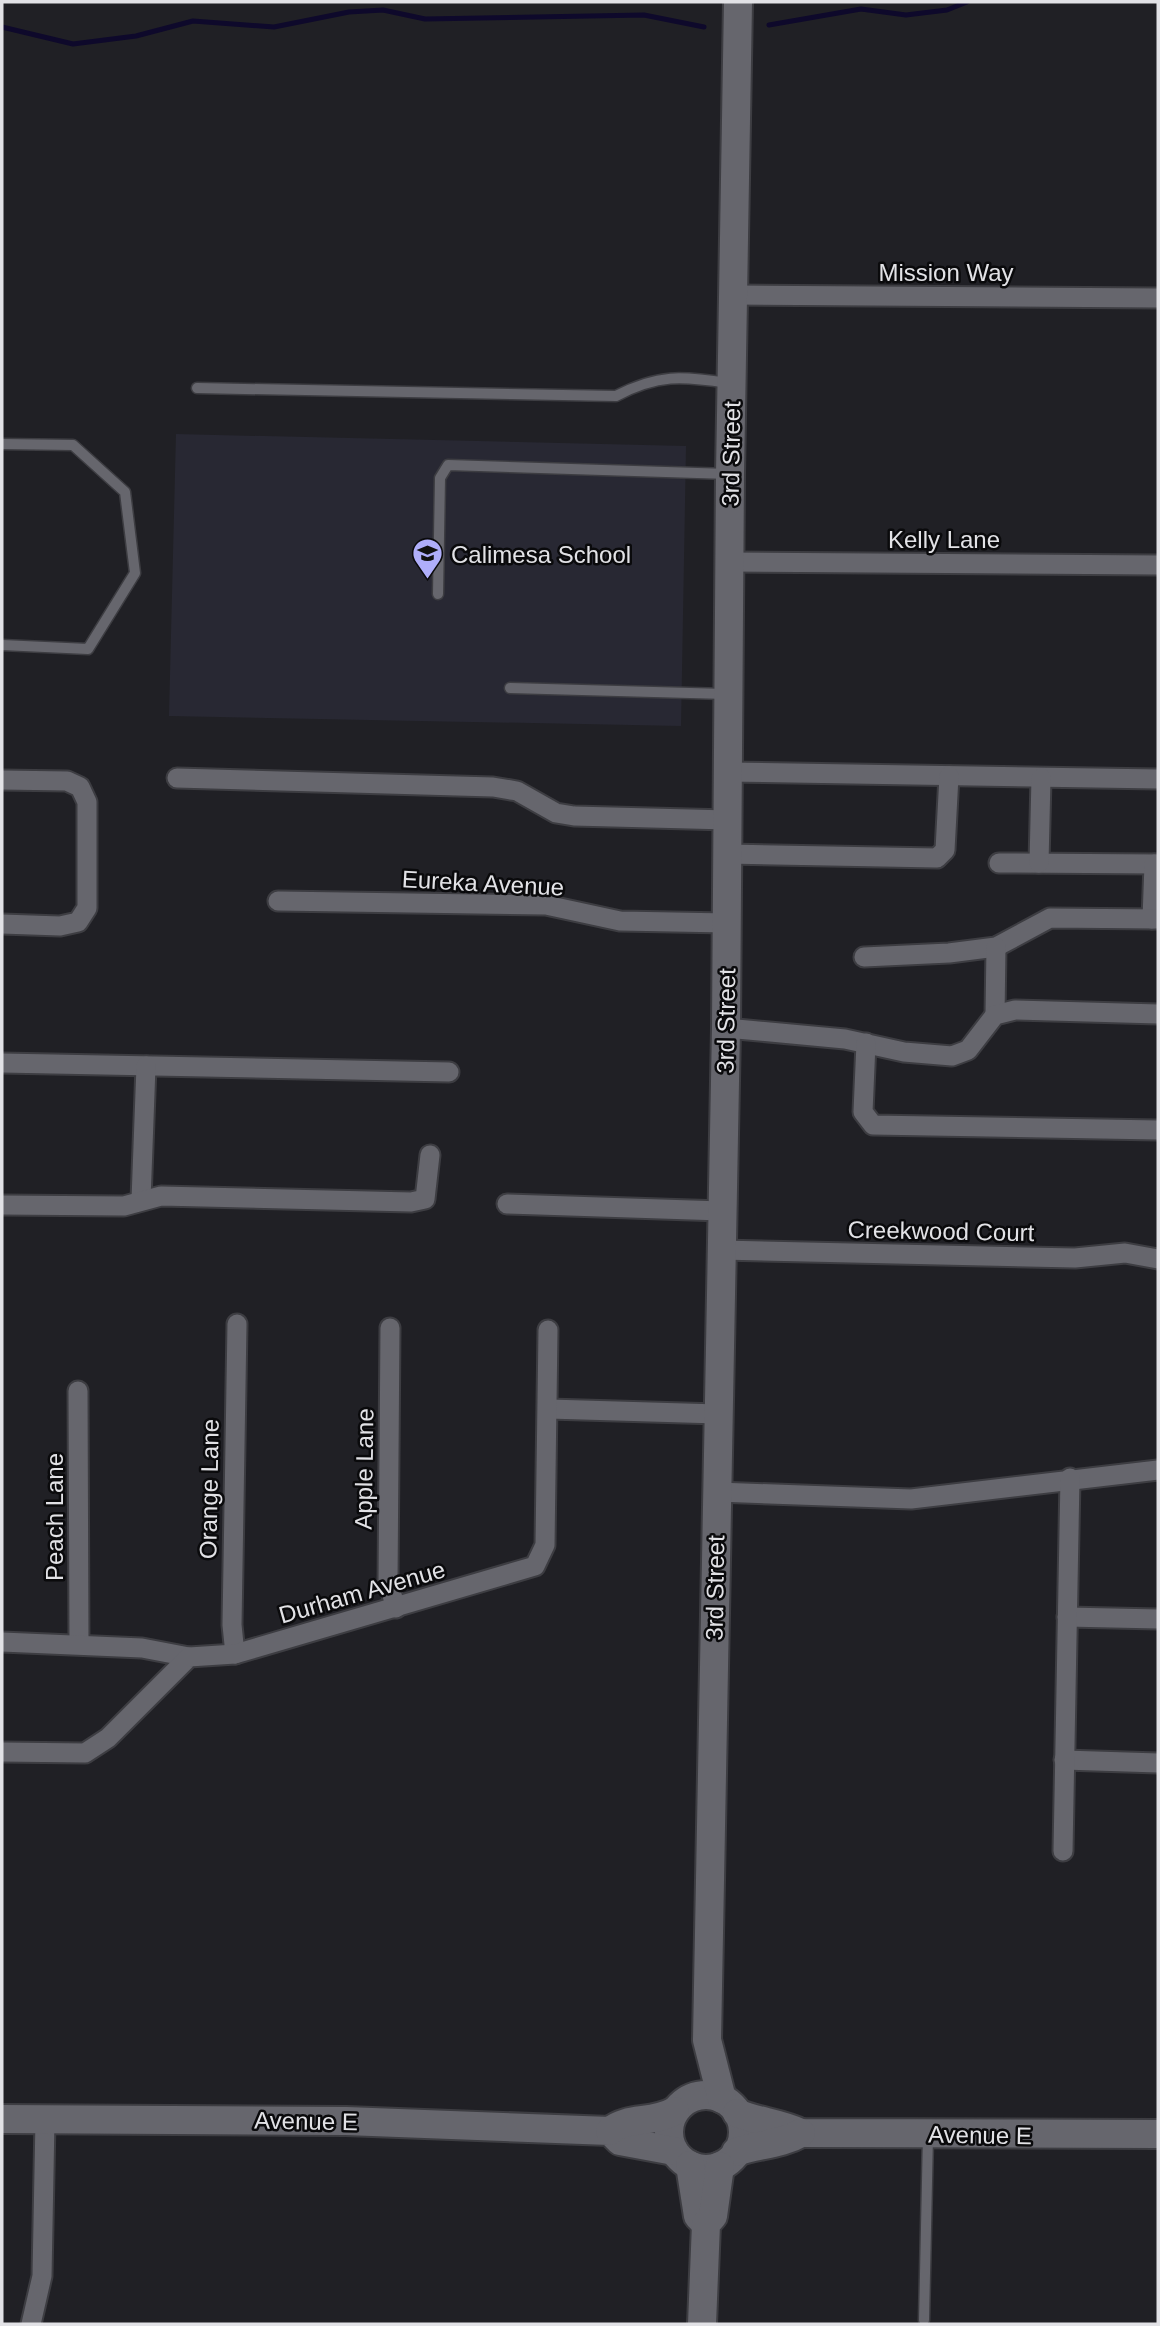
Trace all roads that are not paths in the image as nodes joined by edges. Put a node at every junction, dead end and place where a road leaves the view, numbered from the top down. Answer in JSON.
{"nodes":[{"id":1,"x":738,"y":2,"type":"edge"},
{"id":2,"x":734,"y":295,"type":"junction"},
{"id":3,"x":1158,"y":298,"type":"edge"},
{"id":4,"x":732,"y":384,"type":"junction"},
{"id":5,"x":197,"y":388,"type":"dead end"},
{"id":6,"x":2,"y":444,"type":"edge"},
{"id":7,"x":730,"y":474,"type":"junction"},
{"id":8,"x":730,"y":562,"type":"junction"},
{"id":9,"x":1158,"y":565,"type":"edge"},
{"id":10,"x":438,"y":594,"type":"dead end"},
{"id":11,"x":2,"y":645,"type":"edge"},
{"id":12,"x":510,"y":688,"type":"dead end"},
{"id":13,"x":730,"y":694,"type":"junction"},
{"id":14,"x":728,"y":772,"type":"junction"},
{"id":15,"x":948,"y":776,"type":"junction"},
{"id":16,"x":177,"y":778,"type":"dead end"},
{"id":17,"x":1041,"y":778,"type":"junction"},
{"id":18,"x":1158,"y":779,"type":"edge"},
{"id":19,"x":2,"y":780,"type":"edge"},
{"id":20,"x":728,"y":820,"type":"junction"},
{"id":21,"x":728,"y":855,"type":"junction"},
{"id":22,"x":999,"y":863,"type":"dead end"},
{"id":23,"x":1039,"y":863,"type":"junction"},
{"id":24,"x":1156,"y":864,"type":"edge"},
{"id":25,"x":278,"y":901,"type":"dead end"},
{"id":26,"x":1155,"y":919,"type":"edge"},
{"id":27,"x":727,"y":923,"type":"junction"},
{"id":28,"x":2,"y":925,"type":"edge"},
{"id":29,"x":996,"y":947,"type":"junction"},
{"id":30,"x":864,"y":957,"type":"dead end"},
{"id":31,"x":1158,"y":1014,"type":"edge"},
{"id":32,"x":995,"y":1015,"type":"junction"},
{"id":33,"x":726,"y":1028,"type":"junction"},
{"id":34,"x":866,"y":1043,"type":"junction"},
{"id":35,"x":2,"y":1063,"type":"edge"},
{"id":36,"x":146,"y":1066,"type":"junction"},
{"id":37,"x":449,"y":1072,"type":"dead end"},
{"id":38,"x":1158,"y":1130,"type":"edge"},
{"id":39,"x":430,"y":1155,"type":"dead end"},
{"id":40,"x":141,"y":1200,"type":"junction"},
{"id":41,"x":507,"y":1204,"type":"dead end"},
{"id":42,"x":2,"y":1205,"type":"edge"},
{"id":43,"x":722,"y":1212,"type":"junction"},
{"id":44,"x":721,"y":1250,"type":"junction"},
{"id":45,"x":1158,"y":1259,"type":"edge"},
{"id":46,"x":237,"y":1324,"type":"dead end"},
{"id":47,"x":390,"y":1328,"type":"dead end"},
{"id":48,"x":548,"y":1330,"type":"dead end"},
{"id":49,"x":78,"y":1391,"type":"dead end"},
{"id":50,"x":549,"y":1409,"type":"junction"},
{"id":51,"x":718,"y":1414,"type":"junction"},
{"id":52,"x":1158,"y":1469,"type":"edge"},
{"id":53,"x":1070,"y":1478,"type":"junction"},
{"id":54,"x":717,"y":1492,"type":"junction"},
{"id":55,"x":396,"y":1608,"type":"junction"},
{"id":56,"x":1067,"y":1617,"type":"junction"},
{"id":57,"x":1158,"y":1619,"type":"edge"},
{"id":58,"x":2,"y":1643,"type":"edge"},
{"id":59,"x":79,"y":1644,"type":"junction"},
{"id":60,"x":235,"y":1654,"type":"junction"},
{"id":61,"x":189,"y":1657,"type":"junction"},
{"id":62,"x":2,"y":1752,"type":"edge"},
{"id":63,"x":1064,"y":1760,"type":"junction"},
{"id":64,"x":1158,"y":1763,"type":"edge"},
{"id":65,"x":1063,"y":1851,"type":"dead end"},
{"id":66,"x":707,"y":2040,"type":"junction"},
{"id":67,"x":683,"y":2105,"type":"junction"},
{"id":68,"x":730,"y":2106,"type":"junction"},
{"id":69,"x":2,"y":2119,"type":"edge"},
{"id":70,"x":45,"y":2120,"type":"junction"},
{"id":71,"x":610,"y":2131,"type":"junction"},
{"id":72,"x":801,"y":2133,"type":"junction"},
{"id":73,"x":928,"y":2134,"type":"junction"},
{"id":74,"x":1158,"y":2134,"type":"edge"},
{"id":75,"x":682,"y":2158,"type":"junction"},
{"id":76,"x":728,"y":2159,"type":"junction"},
{"id":77,"x":706,"y":2224,"type":"junction"},
{"id":78,"x":925,"y":2320,"type":"dead end"},
{"id":79,"x":31,"y":2324,"type":"edge"},
{"id":80,"x":702,"y":2324,"type":"edge"}],
"edges":[{"from":1,"to":2,"type":"street","name":"3rd Street"},
{"from":2,"to":3,"type":"street","name":"Mission Way"},
{"from":2,"to":4,"type":"street","name":"3rd Street"},
{"from":4,"to":5,"type":"lane"},
{"from":4,"to":7,"type":"street","name":"3rd Street"},
{"from":6,"to":11,"type":"lane"},
{"from":7,"to":8,"type":"street","name":"3rd Street"},
{"from":7,"to":10,"type":"lane"},
{"from":8,"to":9,"type":"street","name":"Kelly Lane"},
{"from":8,"to":13,"type":"street","name":"3rd Street"},
{"from":12,"to":13,"type":"lane"},
{"from":13,"to":14,"type":"street","name":"3rd Street"},
{"from":14,"to":15,"type":"street"},
{"from":14,"to":20,"type":"street","name":"3rd Street"},
{"from":15,"to":17,"type":"street"},
{"from":15,"to":21,"type":"street"},
{"from":16,"to":20,"type":"street"},
{"from":17,"to":18,"type":"street"},
{"from":17,"to":23,"type":"street"},
{"from":19,"to":28,"type":"street"},
{"from":20,"to":21,"type":"street","name":"3rd Street"},
{"from":21,"to":27,"type":"street","name":"3rd Street"},
{"from":22,"to":23,"type":"street"},
{"from":23,"to":24,"type":"street"},
{"from":24,"to":26,"type":"street"},
{"from":25,"to":27,"type":"street","name":"Eureka Avenue"},
{"from":26,"to":29,"type":"street"},
{"from":27,"to":33,"type":"street","name":"3rd Street"},
{"from":29,"to":30,"type":"street"},
{"from":29,"to":32,"type":"street"},
{"from":31,"to":32,"type":"street"},
{"from":32,"to":34,"type":"street"},
{"from":33,"to":34,"type":"street"},
{"from":33,"to":43,"type":"street","name":"3rd Street"},
{"from":34,"to":38,"type":"street"},
{"from":35,"to":36,"type":"street"},
{"from":36,"to":37,"type":"street"},
{"from":36,"to":40,"type":"street"},
{"from":39,"to":40,"type":"street"},
{"from":40,"to":42,"type":"street"},
{"from":41,"to":43,"type":"street"},
{"from":43,"to":44,"type":"street","name":"3rd Street"},
{"from":44,"to":45,"type":"street","name":"Creekwood Court"},
{"from":44,"to":51,"type":"street","name":"3rd Street"},
{"from":46,"to":60,"type":"street","name":"Orange Lane"},
{"from":47,"to":55,"type":"street","name":"Apple Lane"},
{"from":48,"to":50,"type":"street","name":"Durham Avenue"},
{"from":49,"to":59,"type":"street","name":"Peach Lane"},
{"from":50,"to":51,"type":"street"},
{"from":50,"to":55,"type":"street","name":"Durham Avenue"},
{"from":51,"to":54,"type":"street","name":"3rd Street"},
{"from":52,"to":53,"type":"street"},
{"from":53,"to":54,"type":"street"},
{"from":53,"to":56,"type":"street"},
{"from":54,"to":66,"type":"street","name":"3rd Street"},
{"from":55,"to":60,"type":"street","name":"Durham Avenue"},
{"from":56,"to":57,"type":"street"},
{"from":56,"to":63,"type":"street"},
{"from":58,"to":59,"type":"street","name":"Durham Avenue"},
{"from":59,"to":61,"type":"street","name":"Durham Avenue"},
{"from":60,"to":61,"type":"street","name":"Durham Avenue"},
{"from":61,"to":62,"type":"street"},
{"from":63,"to":64,"type":"street"},
{"from":63,"to":65,"type":"street"},
{"from":66,"to":67,"type":"street","name":"3rd Street"},
{"from":66,"to":68,"type":"street","name":"3rd Street"},
{"from":67,"to":68,"type":"street"},
{"from":67,"to":71,"type":"street","name":"Avenue E"},
{"from":67,"to":75,"type":"street"},
{"from":68,"to":72,"type":"street","name":"Avenue E"},
{"from":68,"to":76,"type":"street"},
{"from":69,"to":70,"type":"street","name":"Avenue E"},
{"from":70,"to":71,"type":"street","name":"Avenue E"},
{"from":70,"to":79,"type":"street"},
{"from":71,"to":75,"type":"street","name":"Avenue E"},
{"from":72,"to":73,"type":"street","name":"Avenue E"},
{"from":72,"to":76,"type":"street","name":"Avenue E"},
{"from":73,"to":74,"type":"street","name":"Avenue E"},
{"from":73,"to":78,"type":"lane"},
{"from":75,"to":76,"type":"street"},
{"from":75,"to":77,"type":"street"},
{"from":76,"to":77,"type":"street"},
{"from":77,"to":80,"type":"street"}]}
